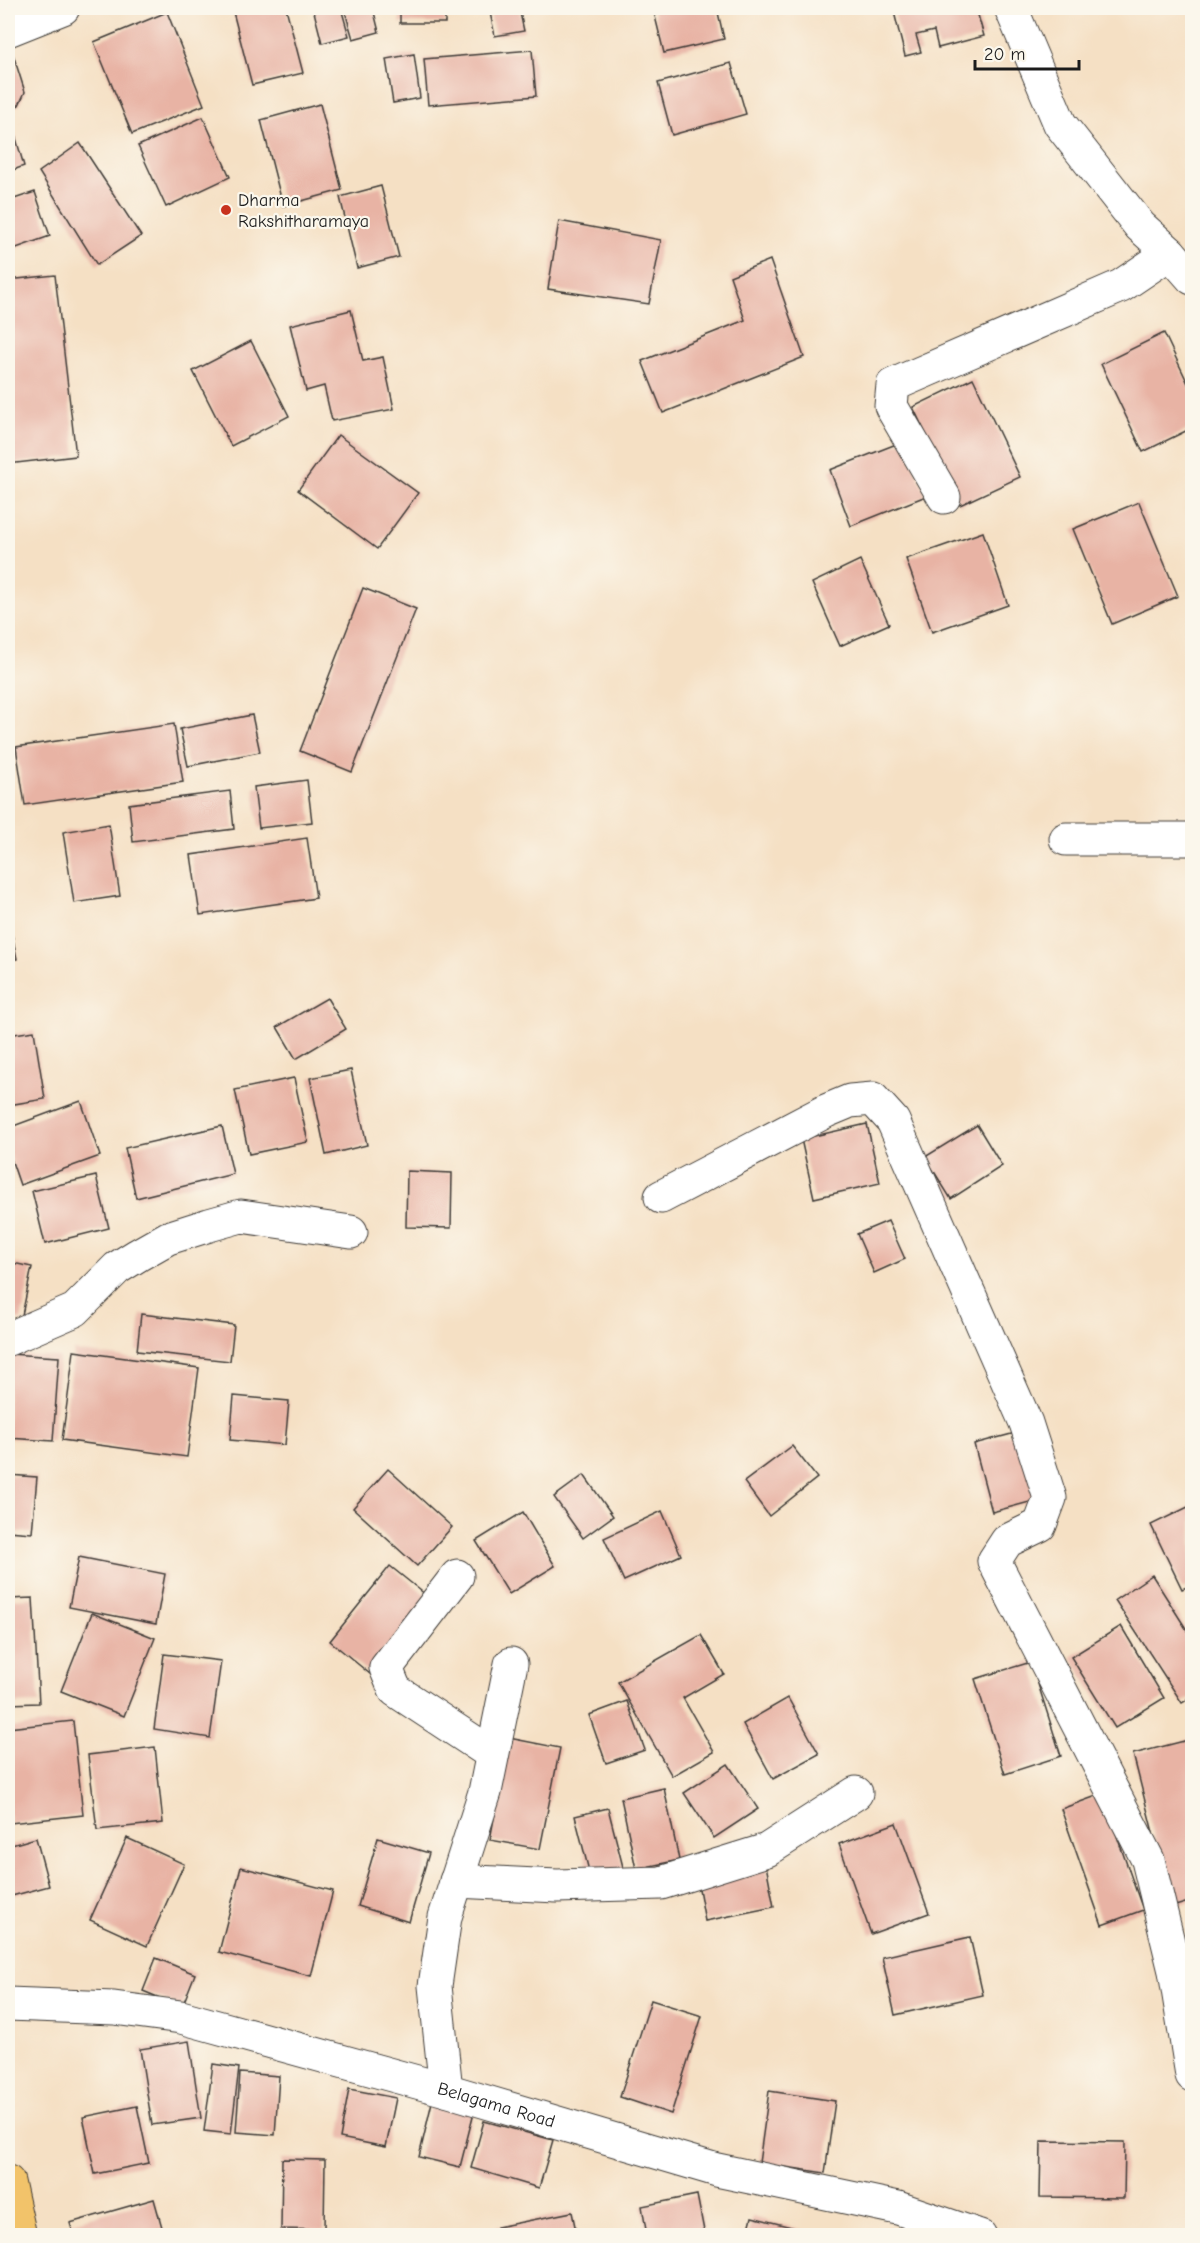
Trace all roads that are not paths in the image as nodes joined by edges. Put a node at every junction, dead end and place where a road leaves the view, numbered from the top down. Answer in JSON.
{"nodes":[{"id":1,"x":63,"y":8,"type":"edge"},
{"id":2,"x":1011,"y":8,"type":"edge"},
{"id":3,"x":8,"y":30,"type":"edge"},
{"id":4,"x":1170,"y":253,"type":"junction"},
{"id":5,"x":1192,"y":278,"type":"edge"},
{"id":6,"x":944,"y":497,"type":"dead end"},
{"id":7,"x":1066,"y":839,"type":"dead end"},
{"id":8,"x":1192,"y":839,"type":"edge"},
{"id":9,"x":661,"y":1197,"type":"dead end"},
{"id":10,"x":351,"y":1232,"type":"dead end"},
{"id":11,"x":8,"y":1339,"type":"edge"},
{"id":12,"x":457,"y":1576,"type":"dead end"},
{"id":13,"x":511,"y":1664,"type":"dead end"},
{"id":14,"x":492,"y":1754,"type":"junction"},
{"id":15,"x":856,"y":1793,"type":"dead end"},
{"id":16,"x":456,"y":1881,"type":"junction"},
{"id":17,"x":1184,"y":1963,"type":"edge"},
{"id":18,"x":8,"y":2004,"type":"edge"},
{"id":19,"x":1192,"y":2075,"type":"edge"},
{"id":20,"x":446,"y":2090,"type":"junction"},
{"id":21,"x":980,"y":2235,"type":"edge"}],
"edges":[{"from":1,"to":3,"type":"street"},
{"from":2,"to":4,"type":"street"},
{"from":4,"to":5,"type":"street"},
{"from":4,"to":6,"type":"street"},
{"from":7,"to":8,"type":"street"},
{"from":9,"to":17,"type":"street"},
{"from":10,"to":11,"type":"street"},
{"from":12,"to":14,"type":"street"},
{"from":13,"to":14,"type":"street"},
{"from":14,"to":16,"type":"street"},
{"from":15,"to":16,"type":"street"},
{"from":16,"to":20,"type":"street"},
{"from":17,"to":19,"type":"street"},
{"from":18,"to":20,"type":"street","name":"Belagama Road"},
{"from":20,"to":21,"type":"street","name":"Belagama Road"}]}
